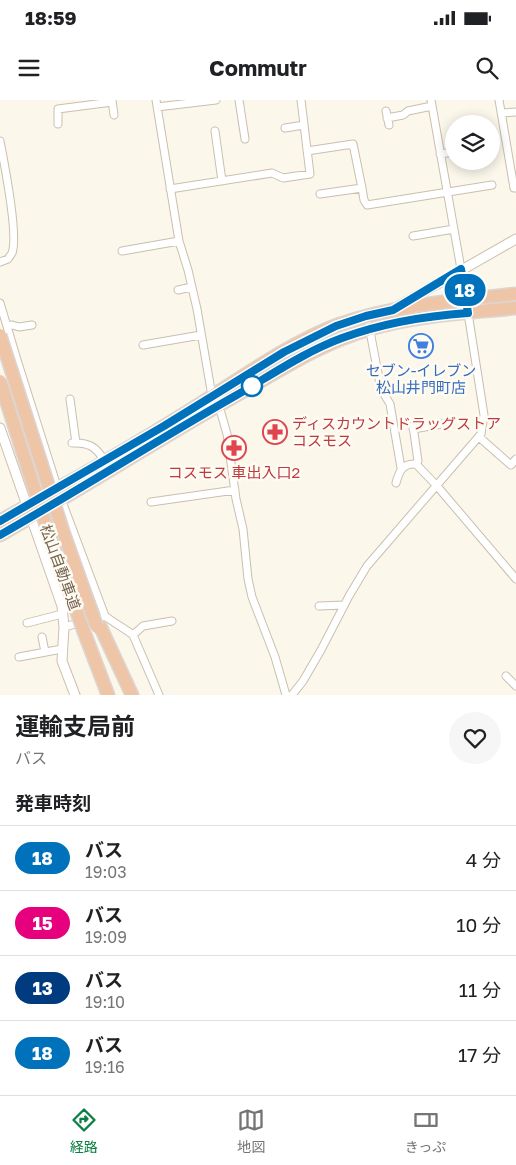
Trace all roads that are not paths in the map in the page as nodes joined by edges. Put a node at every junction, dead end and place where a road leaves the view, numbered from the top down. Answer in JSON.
{"nodes":[{"id":1,"x":216,"y":100,"type":"edge"},
{"id":2,"x":239,"y":100,"type":"edge"},
{"id":3,"x":301,"y":100,"type":"edge"},
{"id":4,"x":499,"y":100,"type":"edge"},
{"id":5,"x":112,"y":101,"type":"edge"},
{"id":6,"x":157,"y":103,"type":"edge"},
{"id":7,"x":432,"y":103,"type":"edge"},
{"id":8,"x":516,"y":112,"type":"edge"},
{"id":9,"x":502,"y":113,"type":"junction"},
{"id":10,"x":114,"y":115,"type":"dead end"},
{"id":11,"x":387,"y":118,"type":"dead end"},
{"id":12,"x":58,"y":124,"type":"dead end"},
{"id":13,"x":304,"y":125,"type":"junction"},
{"id":14,"x":284,"y":128,"type":"dead end"},
{"id":15,"x":213,"y":136,"type":"dead end"},
{"id":16,"x":245,"y":139,"type":"dead end"},
{"id":17,"x":0,"y":141,"type":"edge"},
{"id":18,"x":307,"y":151,"type":"junction"},
{"id":19,"x":445,"y":153,"type":"edge"},
{"id":20,"x":440,"y":154,"type":"junction"},
{"id":21,"x":222,"y":181,"type":"junction"},
{"id":22,"x":492,"y":185,"type":"dead end"},
{"id":23,"x":362,"y":188,"type":"junction"},
{"id":24,"x":516,"y":188,"type":"edge"},
{"id":25,"x":170,"y":189,"type":"junction"},
{"id":26,"x":447,"y":191,"type":"junction"},
{"id":27,"x":320,"y":194,"type":"dead end"},
{"id":28,"x":454,"y":229,"type":"junction"},
{"id":29,"x":413,"y":236,"type":"dead end"},
{"id":30,"x":516,"y":239,"type":"edge"},
{"id":31,"x":179,"y":241,"type":"junction"},
{"id":32,"x":122,"y":251,"type":"dead end"},
{"id":33,"x":0,"y":262,"type":"edge"},
{"id":34,"x":461,"y":269,"type":"junction"},
{"id":35,"x":192,"y":287,"type":"junction"},
{"id":36,"x":178,"y":290,"type":"dead end"},
{"id":37,"x":516,"y":294,"type":"edge"},
{"id":38,"x":466,"y":299,"type":"junction"},
{"id":39,"x":0,"y":303,"type":"edge"},
{"id":40,"x":516,"y":308,"type":"edge"},
{"id":41,"x":468,"y":313,"type":"junction"},
{"id":42,"x":366,"y":316,"type":"junction"},
{"id":43,"x":395,"y":316,"type":"junction"},
{"id":44,"x":32,"y":325,"type":"dead end"},
{"id":45,"x":370,"y":329,"type":"junction"},
{"id":46,"x":3,"y":331,"type":"edge"},
{"id":47,"x":201,"y":335,"type":"junction"},
{"id":48,"x":143,"y":345,"type":"dead end"},
{"id":49,"x":0,"y":380,"type":"edge"},
{"id":50,"x":70,"y":399,"type":"dead end"},
{"id":51,"x":214,"y":401,"type":"junction"},
{"id":52,"x":442,"y":424,"type":"dead end"},
{"id":53,"x":0,"y":428,"type":"edge"},
{"id":54,"x":479,"y":437,"type":"junction"},
{"id":55,"x":516,"y":459,"type":"edge"},
{"id":56,"x":104,"y":460,"type":"junction"},
{"id":57,"x":416,"y":464,"type":"junction"},
{"id":58,"x":401,"y":468,"type":"junction"},
{"id":59,"x":55,"y":480,"type":"dead end"},
{"id":60,"x":396,"y":483,"type":"dead end"},
{"id":61,"x":437,"y":486,"type":"junction"},
{"id":62,"x":235,"y":490,"type":"junction"},
{"id":63,"x":151,"y":502,"type":"dead end"},
{"id":64,"x":63,"y":504,"type":"dead end"},
{"id":65,"x":28,"y":512,"type":"junction"},
{"id":66,"x":0,"y":521,"type":"edge"},
{"id":67,"x":0,"y":535,"type":"edge"},
{"id":68,"x":516,"y":579,"type":"edge"},
{"id":69,"x":344,"y":605,"type":"junction"},
{"id":70,"x":319,"y":606,"type":"dead end"},
{"id":71,"x":62,"y":614,"type":"junction"},
{"id":72,"x":172,"y":621,"type":"dead end"},
{"id":73,"x":27,"y":623,"type":"dead end"},
{"id":74,"x":100,"y":623,"type":"junction"},
{"id":75,"x":64,"y":627,"type":"junction"},
{"id":76,"x":134,"y":635,"type":"junction"},
{"id":77,"x":42,"y":637,"type":"dead end"},
{"id":78,"x":62,"y":649,"type":"junction"},
{"id":79,"x":44,"y":652,"type":"junction"},
{"id":80,"x":19,"y":657,"type":"dead end"},
{"id":81,"x":506,"y":676,"type":"dead end"},
{"id":82,"x":516,"y":686,"type":"edge"},
{"id":83,"x":75,"y":695,"type":"edge"},
{"id":84,"x":108,"y":695,"type":"edge"},
{"id":85,"x":124,"y":695,"type":"edge"},
{"id":86,"x":132,"y":695,"type":"edge"},
{"id":87,"x":159,"y":695,"type":"edge"},
{"id":88,"x":286,"y":695,"type":"edge"},
{"id":89,"x":292,"y":695,"type":"edge"}],
"edges":[{"from":1,"to":6,"type":"street"},
{"from":2,"to":16,"type":"street"},
{"from":3,"to":13,"type":"street"},
{"from":4,"to":9,"type":"street"},
{"from":5,"to":10,"type":"street"},
{"from":5,"to":12,"type":"street"},
{"from":6,"to":25,"type":"street"},
{"from":7,"to":11,"type":"street"},
{"from":7,"to":20,"type":"street"},
{"from":8,"to":9,"type":"street"},
{"from":9,"to":24,"type":"street"},
{"from":13,"to":14,"type":"street"},
{"from":13,"to":18,"type":"street"},
{"from":15,"to":21,"type":"street"},
{"from":17,"to":33,"type":"street"},
{"from":18,"to":21,"type":"street"},
{"from":18,"to":23,"type":"street"},
{"from":19,"to":20,"type":"street"},
{"from":20,"to":26,"type":"street"},
{"from":21,"to":25,"type":"street"},
{"from":22,"to":26,"type":"street"},
{"from":23,"to":26,"type":"street"},
{"from":23,"to":27,"type":"street"},
{"from":25,"to":31,"type":"street"},
{"from":26,"to":28,"type":"street"},
{"from":28,"to":29,"type":"street"},
{"from":28,"to":34,"type":"street"},
{"from":30,"to":34,"type":"street"},
{"from":31,"to":32,"type":"street"},
{"from":31,"to":35,"type":"street"},
{"from":34,"to":38,"type":"street"},
{"from":34,"to":43,"type":"street"},
{"from":35,"to":36,"type":"street"},
{"from":35,"to":47,"type":"street"},
{"from":37,"to":38,"type":"highway"},
{"from":38,"to":41,"type":"street"},
{"from":38,"to":43,"type":"highway"},
{"from":39,"to":46,"type":"street"},
{"from":40,"to":41,"type":"highway"},
{"from":41,"to":43,"type":"highway"},
{"from":41,"to":54,"type":"street"},
{"from":42,"to":43,"type":"highway"},
{"from":42,"to":45,"type":"street"},
{"from":42,"to":51,"type":"highway"},
{"from":43,"to":45,"type":"highway"},
{"from":44,"to":46,"type":"street"},
{"from":45,"to":51,"type":"highway"},
{"from":45,"to":58,"type":"street"},
{"from":46,"to":59,"type":"street"},
{"from":46,"to":74,"type":"highway","name":"松山自動車道","bridge":true},
{"from":47,"to":48,"type":"street"},
{"from":47,"to":51,"type":"street"},
{"from":49,"to":84,"type":"highway","name":"松山自動車道","bridge":true},
{"from":50,"to":56,"type":"street"},
{"from":51,"to":56,"type":"highway"},
{"from":51,"to":62,"type":"street"},
{"from":51,"to":65,"type":"highway"},
{"from":52,"to":57,"type":"street"},
{"from":53,"to":65,"type":"street"},
{"from":54,"to":55,"type":"street"},
{"from":54,"to":61,"type":"street"},
{"from":56,"to":65,"type":"highway"},
{"from":57,"to":58,"type":"street"},
{"from":57,"to":61,"type":"street"},
{"from":58,"to":60,"type":"street"},
{"from":61,"to":68,"type":"street"},
{"from":61,"to":69,"type":"street"},
{"from":62,"to":63,"type":"street"},
{"from":62,"to":88,"type":"street"},
{"from":64,"to":74,"type":"street"},
{"from":65,"to":66,"type":"highway"},
{"from":65,"to":67,"type":"highway"},
{"from":65,"to":71,"type":"street"},
{"from":69,"to":70,"type":"street"},
{"from":69,"to":89,"type":"street"},
{"from":71,"to":73,"type":"street"},
{"from":71,"to":75,"type":"street"},
{"from":72,"to":76,"type":"street"},
{"from":74,"to":75,"type":"street"},
{"from":74,"to":76,"type":"street"},
{"from":74,"to":85,"type":"highway"},
{"from":74,"to":86,"type":"highway"},
{"from":75,"to":78,"type":"street"},
{"from":76,"to":87,"type":"street"},
{"from":77,"to":79,"type":"street"},
{"from":78,"to":79,"type":"street"},
{"from":78,"to":83,"type":"street"},
{"from":79,"to":80,"type":"street"},
{"from":81,"to":82,"type":"street"}]}
